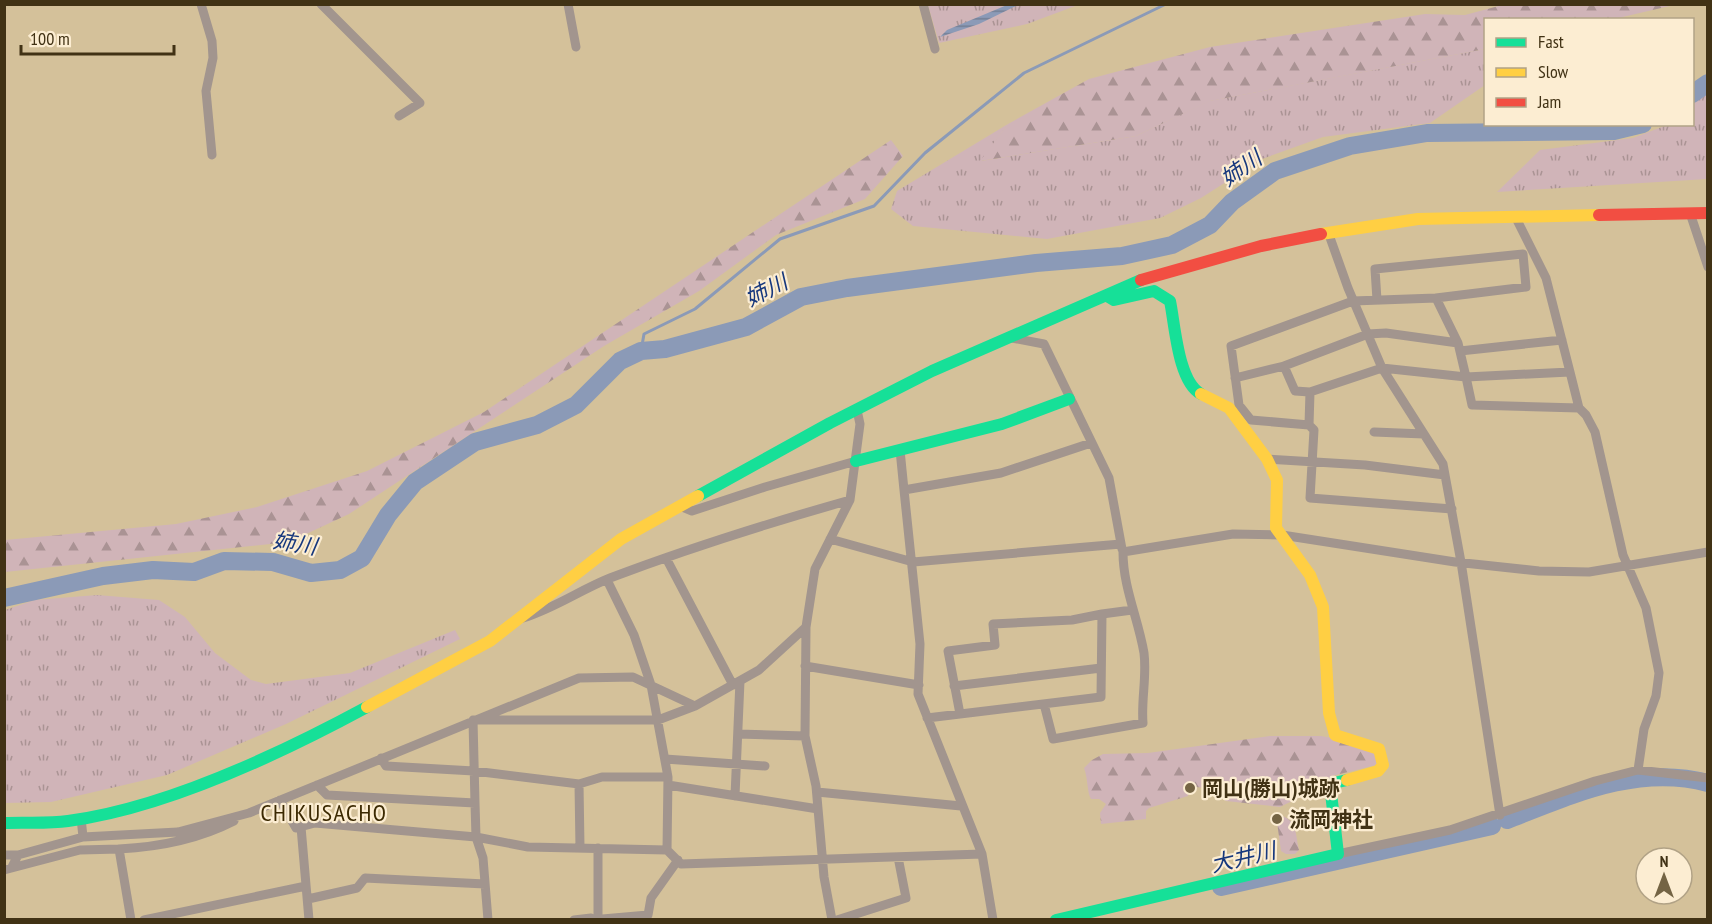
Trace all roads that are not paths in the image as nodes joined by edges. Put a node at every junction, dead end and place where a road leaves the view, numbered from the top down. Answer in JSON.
{"nodes":[{"id":1,"x":201,"y":4,"type":"edge"},
{"id":2,"x":321,"y":4,"type":"edge"},
{"id":3,"x":568,"y":4,"type":"edge"},
{"id":4,"x":923,"y":4,"type":"edge"},
{"id":5,"x":576,"y":47,"type":"dead end"},
{"id":6,"x":935,"y":49,"type":"dead end"},
{"id":7,"x":399,"y":116,"type":"dead end"},
{"id":8,"x":212,"y":155,"type":"dead end"},
{"id":9,"x":1690,"y":213,"type":"junction"},
{"id":10,"x":1707,"y":213,"type":"edge"},
{"id":11,"x":1515,"y":216,"type":"junction"},
{"id":12,"x":1328,"y":232,"type":"junction"},
{"id":13,"x":1707,"y":267,"type":"edge"},
{"id":14,"x":1108,"y":296,"type":"junction"},
{"id":15,"x":1436,"y":298,"type":"junction"},
{"id":16,"x":1377,"y":300,"type":"junction"},
{"id":17,"x":1353,"y":301,"type":"junction"},
{"id":18,"x":1368,"y":334,"type":"junction"},
{"id":19,"x":1012,"y":338,"type":"junction"},
{"id":20,"x":1562,"y":340,"type":"junction"},
{"id":21,"x":1459,"y":347,"type":"junction"},
{"id":22,"x":1284,"y":366,"type":"junction"},
{"id":23,"x":1382,"y":368,"type":"junction"},
{"id":24,"x":1570,"y":372,"type":"junction"},
{"id":25,"x":1466,"y":377,"type":"junction"},
{"id":26,"x":1235,"y":378,"type":"junction"},
{"id":27,"x":1310,"y":392,"type":"junction"},
{"id":28,"x":1069,"y":399,"type":"junction"},
{"id":29,"x":1579,"y":408,"type":"junction"},
{"id":30,"x":857,"y":410,"type":"junction"},
{"id":31,"x":1309,"y":425,"type":"junction"},
{"id":32,"x":1374,"y":432,"type":"dead end"},
{"id":33,"x":1424,"y":434,"type":"junction"},
{"id":34,"x":1091,"y":443,"type":"junction"},
{"id":35,"x":900,"y":450,"type":"junction"},
{"id":36,"x":1267,"y":459,"type":"junction"},
{"id":37,"x":856,"y":461,"type":"junction"},
{"id":38,"x":1311,"y":462,"type":"junction"},
{"id":39,"x":1446,"y":475,"type":"junction"},
{"id":40,"x":904,"y":490,"type":"junction"},
{"id":41,"x":850,"y":500,"type":"junction"},
{"id":42,"x":680,"y":506,"type":"junction"},
{"id":43,"x":1452,"y":509,"type":"junction"},
{"id":44,"x":1282,"y":535,"type":"junction"},
{"id":45,"x":830,"y":539,"type":"junction"},
{"id":46,"x":1122,"y":548,"type":"junction"},
{"id":47,"x":1707,"y":552,"type":"edge"},
{"id":48,"x":666,"y":558,"type":"junction"},
{"id":49,"x":913,"y":562,"type":"junction"},
{"id":50,"x":1461,"y":562,"type":"junction"},
{"id":51,"x":1628,"y":565,"type":"junction"},
{"id":52,"x":607,"y":580,"type":"junction"},
{"id":53,"x":1132,"y":610,"type":"junction"},
{"id":54,"x":1102,"y":614,"type":"junction"},
{"id":55,"x":515,"y":620,"type":"junction"},
{"id":56,"x":806,"y":627,"type":"junction"},
{"id":57,"x":806,"y":666,"type":"junction"},
{"id":58,"x":1101,"y":668,"type":"junction"},
{"id":59,"x":736,"y":683,"type":"junction"},
{"id":60,"x":919,"y":685,"type":"junction"},
{"id":61,"x":651,"y":686,"type":"junction"},
{"id":62,"x":954,"y":686,"type":"junction"},
{"id":63,"x":1044,"y":704,"type":"junction"},
{"id":64,"x":695,"y":706,"type":"junction"},
{"id":65,"x":960,"y":714,"type":"junction"},
{"id":66,"x":927,"y":717,"type":"junction"},
{"id":67,"x":473,"y":720,"type":"junction"},
{"id":68,"x":658,"y":720,"type":"junction"},
{"id":69,"x":738,"y":734,"type":"junction"},
{"id":70,"x":805,"y":736,"type":"junction"},
{"id":71,"x":381,"y":758,"type":"junction"},
{"id":72,"x":665,"y":759,"type":"junction"},
{"id":73,"x":737,"y":762,"type":"junction"},
{"id":74,"x":765,"y":766,"type":"dead end"},
{"id":75,"x":474,"y":771,"type":"junction"},
{"id":76,"x":1638,"y":771,"type":"junction"},
{"id":77,"x":1707,"y":778,"type":"edge"},
{"id":78,"x":668,"y":781,"type":"junction"},
{"id":79,"x":579,"y":784,"type":"junction"},
{"id":80,"x":317,"y":785,"type":"junction"},
{"id":81,"x":817,"y":792,"type":"junction"},
{"id":82,"x":735,"y":796,"type":"junction"},
{"id":83,"x":280,"y":800,"type":"junction"},
{"id":84,"x":475,"y":803,"type":"junction"},
{"id":85,"x":961,"y":806,"type":"junction"},
{"id":86,"x":818,"y":809,"type":"junction"},
{"id":87,"x":249,"y":813,"type":"junction"},
{"id":88,"x":1500,"y":815,"type":"junction"},
{"id":89,"x":81,"y":818,"type":"junction"},
{"id":90,"x":4,"y":823,"type":"edge"},
{"id":91,"x":301,"y":827,"type":"junction"},
{"id":92,"x":82,"y":837,"type":"junction"},
{"id":93,"x":476,"y":837,"type":"junction"},
{"id":94,"x":580,"y":848,"type":"junction"},
{"id":95,"x":598,"y":848,"type":"junction"},
{"id":96,"x":119,"y":849,"type":"junction"},
{"id":97,"x":667,"y":850,"type":"junction"},
{"id":98,"x":982,"y":854,"type":"junction"},
{"id":99,"x":1338,"y":854,"type":"junction"},
{"id":100,"x":4,"y":855,"type":"edge"},
{"id":101,"x":18,"y":855,"type":"junction"},
{"id":102,"x":898,"y":857,"type":"junction"},
{"id":103,"x":822,"y":859,"type":"junction"},
{"id":104,"x":678,"y":860,"type":"junction"},
{"id":105,"x":8,"y":869,"type":"edge"},
{"id":106,"x":485,"y":884,"type":"junction"},
{"id":107,"x":306,"y":886,"type":"junction"},
{"id":108,"x":308,"y":899,"type":"junction"},
{"id":109,"x":648,"y":917,"type":"edge"},
{"id":110,"x":593,"y":918,"type":"edge"},
{"id":111,"x":131,"y":920,"type":"edge"},
{"id":112,"x":144,"y":920,"type":"edge"},
{"id":113,"x":309,"y":920,"type":"edge"},
{"id":114,"x":488,"y":920,"type":"edge"},
{"id":115,"x":574,"y":920,"type":"edge"},
{"id":116,"x":832,"y":920,"type":"edge"},
{"id":117,"x":837,"y":920,"type":"edge"},
{"id":118,"x":993,"y":920,"type":"edge"},
{"id":119,"x":1056,"y":920,"type":"edge"}],
"edges":[{"from":1,"to":8,"type":"street"},
{"from":2,"to":7,"type":"street"},
{"from":3,"to":5,"type":"street"},
{"from":4,"to":6,"type":"street"},
{"from":9,"to":10,"type":"street"},
{"from":9,"to":11,"type":"street"},
{"from":9,"to":13,"type":"street"},
{"from":11,"to":12,"type":"street"},
{"from":11,"to":20,"type":"street"},
{"from":12,"to":14,"type":"street"},
{"from":12,"to":17,"type":"street"},
{"from":14,"to":19,"type":"street"},
{"from":14,"to":36,"type":"street"},
{"from":15,"to":16,"type":"street"},
{"from":15,"to":16,"type":"street"},
{"from":15,"to":21,"type":"street"},
{"from":16,"to":17,"type":"street"},
{"from":17,"to":18,"type":"street"},
{"from":17,"to":26,"type":"street"},
{"from":18,"to":21,"type":"street"},
{"from":18,"to":22,"type":"street"},
{"from":18,"to":23,"type":"street"},
{"from":19,"to":28,"type":"street"},
{"from":19,"to":30,"type":"street"},
{"from":20,"to":21,"type":"street"},
{"from":20,"to":24,"type":"street"},
{"from":21,"to":25,"type":"street"},
{"from":22,"to":26,"type":"street"},
{"from":22,"to":27,"type":"street"},
{"from":23,"to":25,"type":"street"},
{"from":23,"to":27,"type":"street"},
{"from":23,"to":33,"type":"street"},
{"from":24,"to":25,"type":"street"},
{"from":24,"to":29,"type":"street"},
{"from":25,"to":29,"type":"street"},
{"from":26,"to":31,"type":"street"},
{"from":27,"to":31,"type":"street"},
{"from":28,"to":34,"type":"street"},
{"from":28,"to":35,"type":"street"},
{"from":29,"to":51,"type":"street"},
{"from":30,"to":37,"type":"street"},
{"from":30,"to":42,"type":"street"},
{"from":31,"to":38,"type":"street"},
{"from":32,"to":33,"type":"street"},
{"from":33,"to":39,"type":"street"},
{"from":34,"to":40,"type":"street"},
{"from":34,"to":46,"type":"street"},
{"from":35,"to":37,"type":"street"},
{"from":35,"to":40,"type":"street"},
{"from":36,"to":38,"type":"street"},
{"from":36,"to":44,"type":"street"},
{"from":37,"to":41,"type":"street"},
{"from":37,"to":42,"type":"street"},
{"from":38,"to":39,"type":"street"},
{"from":38,"to":43,"type":"street"},
{"from":39,"to":43,"type":"street"},
{"from":40,"to":49,"type":"street"},
{"from":41,"to":45,"type":"street"},
{"from":41,"to":48,"type":"street"},
{"from":42,"to":55,"type":"street"},
{"from":43,"to":50,"type":"street"},
{"from":44,"to":46,"type":"street"},
{"from":44,"to":50,"type":"street"},
{"from":44,"to":99,"type":"street"},
{"from":45,"to":49,"type":"street"},
{"from":45,"to":56,"type":"street"},
{"from":46,"to":49,"type":"street"},
{"from":46,"to":53,"type":"street"},
{"from":47,"to":51,"type":"street"},
{"from":48,"to":52,"type":"street"},
{"from":48,"to":59,"type":"street"},
{"from":49,"to":60,"type":"street"},
{"from":50,"to":51,"type":"street"},
{"from":50,"to":88,"type":"street"},
{"from":51,"to":76,"type":"street"},
{"from":52,"to":55,"type":"street"},
{"from":52,"to":61,"type":"street"},
{"from":53,"to":54,"type":"street"},
{"from":53,"to":63,"type":"street"},
{"from":54,"to":58,"type":"street"},
{"from":54,"to":62,"type":"street"},
{"from":55,"to":89,"type":"street"},
{"from":56,"to":57,"type":"street"},
{"from":56,"to":59,"type":"street"},
{"from":57,"to":60,"type":"street"},
{"from":57,"to":70,"type":"street"},
{"from":58,"to":62,"type":"street"},
{"from":58,"to":63,"type":"street"},
{"from":59,"to":64,"type":"street"},
{"from":59,"to":69,"type":"street"},
{"from":60,"to":66,"type":"street"},
{"from":61,"to":64,"type":"street"},
{"from":61,"to":67,"type":"street"},
{"from":61,"to":68,"type":"street"},
{"from":62,"to":65,"type":"street"},
{"from":63,"to":65,"type":"street"},
{"from":64,"to":68,"type":"street"},
{"from":65,"to":66,"type":"street"},
{"from":66,"to":85,"type":"street"},
{"from":67,"to":68,"type":"street"},
{"from":67,"to":71,"type":"street"},
{"from":67,"to":75,"type":"street"},
{"from":68,"to":72,"type":"street"},
{"from":69,"to":70,"type":"street"},
{"from":69,"to":73,"type":"street"},
{"from":70,"to":81,"type":"street"},
{"from":71,"to":75,"type":"street"},
{"from":71,"to":80,"type":"street"},
{"from":72,"to":73,"type":"street"},
{"from":72,"to":78,"type":"street"},
{"from":73,"to":74,"type":"street"},
{"from":73,"to":82,"type":"street"},
{"from":75,"to":79,"type":"street"},
{"from":75,"to":84,"type":"street"},
{"from":76,"to":77,"type":"street"},
{"from":76,"to":88,"type":"street"},
{"from":78,"to":79,"type":"street"},
{"from":78,"to":82,"type":"street"},
{"from":78,"to":97,"type":"street"},
{"from":79,"to":94,"type":"street"},
{"from":80,"to":83,"type":"street"},
{"from":80,"to":84,"type":"street"},
{"from":81,"to":85,"type":"street"},
{"from":81,"to":86,"type":"street"},
{"from":82,"to":86,"type":"street"},
{"from":83,"to":87,"type":"street"},
{"from":83,"to":91,"type":"street"},
{"from":84,"to":93,"type":"street"},
{"from":85,"to":98,"type":"street"},
{"from":86,"to":103,"type":"street"},
{"from":87,"to":92,"type":"street"},
{"from":87,"to":96,"type":"street"},
{"from":88,"to":99,"type":"street"},
{"from":89,"to":90,"type":"street"},
{"from":89,"to":92,"type":"street"},
{"from":91,"to":93,"type":"street"},
{"from":91,"to":107,"type":"street"},
{"from":92,"to":101,"type":"street"},
{"from":93,"to":94,"type":"street"},
{"from":93,"to":106,"type":"street"},
{"from":94,"to":95,"type":"street"},
{"from":95,"to":97,"type":"street"},
{"from":95,"to":110,"type":"street"},
{"from":96,"to":105,"type":"street"},
{"from":96,"to":111,"type":"street"},
{"from":97,"to":104,"type":"street"},
{"from":98,"to":102,"type":"street"},
{"from":98,"to":118,"type":"street"},
{"from":99,"to":119,"type":"street"},
{"from":100,"to":101,"type":"street"},
{"from":101,"to":105,"type":"street"},
{"from":102,"to":103,"type":"street"},
{"from":102,"to":117,"type":"street"},
{"from":103,"to":104,"type":"street"},
{"from":103,"to":116,"type":"street"},
{"from":104,"to":109,"type":"street"},
{"from":106,"to":108,"type":"street"},
{"from":106,"to":114,"type":"street"},
{"from":107,"to":108,"type":"street"},
{"from":107,"to":112,"type":"street"},
{"from":108,"to":113,"type":"street"},
{"from":109,"to":110,"type":"street"},
{"from":110,"to":115,"type":"street"}]}
